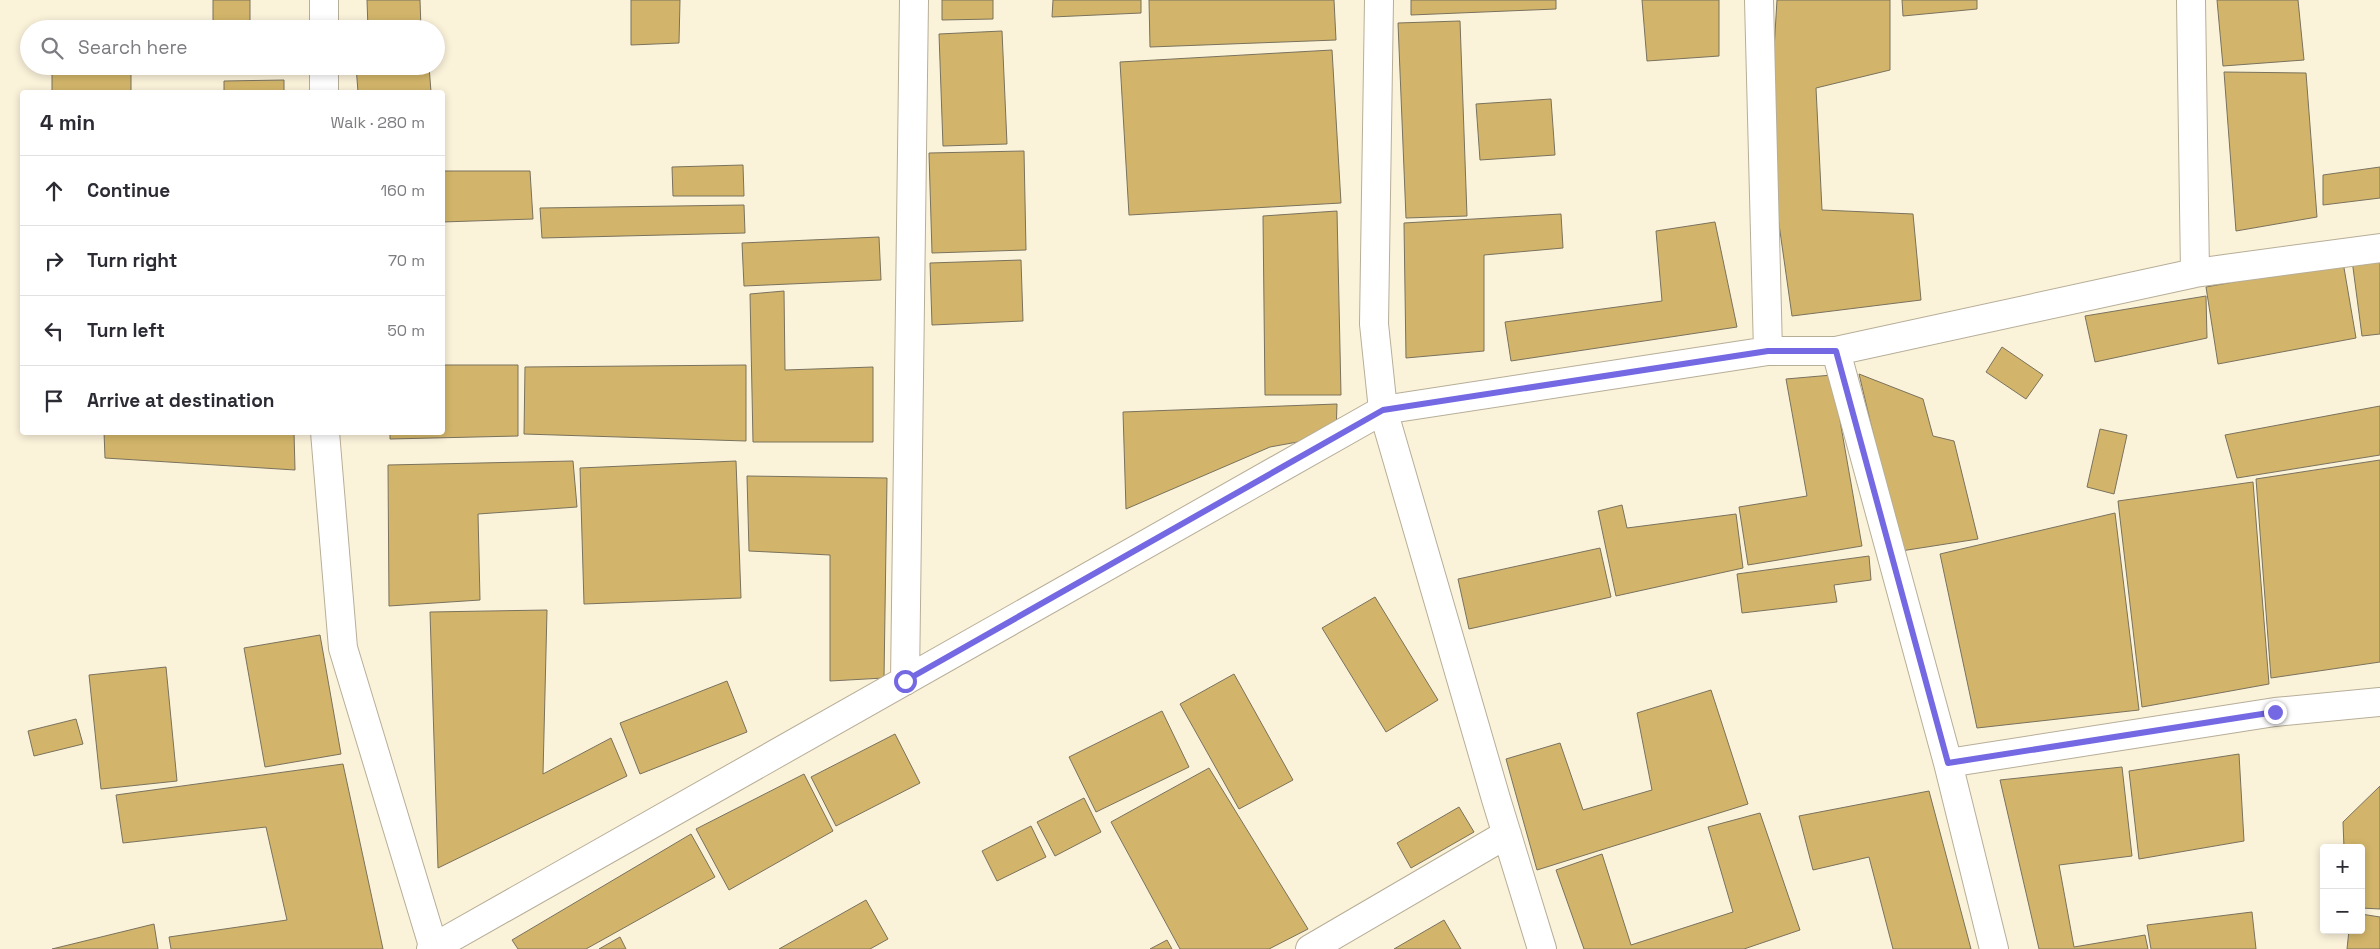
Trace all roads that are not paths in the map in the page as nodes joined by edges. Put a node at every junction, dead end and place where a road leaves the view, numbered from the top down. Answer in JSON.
{"nodes":[{"id":1,"x":324,"y":0,"type":"edge"},
{"id":2,"x":914,"y":0,"type":"edge"},
{"id":3,"x":1379,"y":0,"type":"edge"},
{"id":4,"x":1759,"y":0,"type":"edge"},
{"id":5,"x":2191,"y":0,"type":"edge"},
{"id":6,"x":324,"y":20,"type":"edge"},
{"id":7,"x":324,"y":75,"type":"edge"},
{"id":8,"x":324,"y":90,"type":"edge"},
{"id":9,"x":2380,"y":248,"type":"edge"},
{"id":10,"x":2195,"y":274,"type":"junction"},
{"id":11,"x":1768,"y":351,"type":"junction"},
{"id":12,"x":1836,"y":351,"type":"junction"},
{"id":13,"x":1383,"y":410,"type":"junction"},
{"id":14,"x":325,"y":435,"type":"edge"},
{"id":15,"x":905,"y":681,"type":"junction"},
{"id":16,"x":2380,"y":702,"type":"edge"},
{"id":17,"x":1948,"y":763,"type":"junction"},
{"id":18,"x":1507,"y":834,"type":"junction"},
{"id":19,"x":433,"y":949,"type":"edge"},
{"id":20,"x":1310,"y":949,"type":"edge"},
{"id":21,"x":1542,"y":949,"type":"edge"},
{"id":22,"x":1994,"y":949,"type":"edge"}],
"edges":[{"from":1,"to":6,"type":"street"},
{"from":2,"to":15,"type":"street"},
{"from":3,"to":13,"type":"street"},
{"from":4,"to":11,"type":"street"},
{"from":5,"to":10,"type":"street"},
{"from":7,"to":8,"type":"street"},
{"from":9,"to":10,"type":"street"},
{"from":10,"to":12,"type":"street"},
{"from":11,"to":12,"type":"street"},
{"from":11,"to":13,"type":"street"},
{"from":12,"to":17,"type":"street"},
{"from":13,"to":15,"type":"street"},
{"from":13,"to":18,"type":"street"},
{"from":14,"to":19,"type":"street"},
{"from":15,"to":19,"type":"street"},
{"from":16,"to":17,"type":"street"},
{"from":17,"to":22,"type":"street"},
{"from":18,"to":20,"type":"street"},
{"from":18,"to":21,"type":"street"}]}
